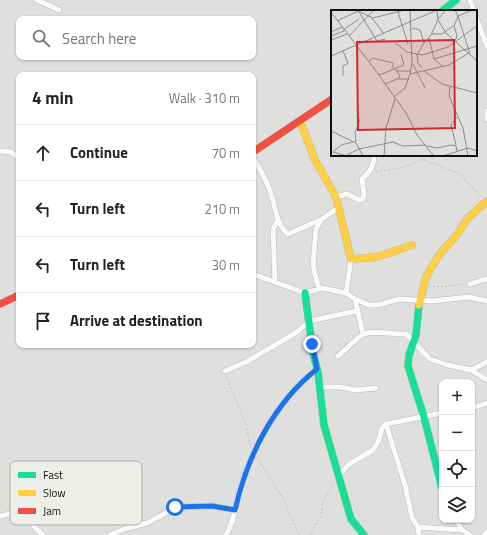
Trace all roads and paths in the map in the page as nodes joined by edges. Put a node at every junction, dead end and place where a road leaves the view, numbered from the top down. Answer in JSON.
{"nodes":[{"id":1,"x":37,"y":0,"type":"edge"},
{"id":2,"x":456,"y":0,"type":"edge"},
{"id":3,"x":470,"y":0,"type":"edge"},
{"id":4,"x":59,"y":10,"type":"dead end"},
{"id":5,"x":443,"y":10,"type":"edge"},
{"id":6,"x":474,"y":10,"type":"edge"},
{"id":7,"x":477,"y":20,"type":"edge"},
{"id":8,"x":487,"y":46,"type":"edge"},
{"id":9,"x":331,"y":99,"type":"edge"},
{"id":10,"x":487,"y":111,"type":"edge"},
{"id":11,"x":487,"y":119,"type":"edge"},
{"id":12,"x":300,"y":121,"type":"junction"},
{"id":13,"x":256,"y":150,"type":"edge"},
{"id":14,"x":0,"y":151,"type":"edge"},
{"id":15,"x":16,"y":156,"type":"edge"},
{"id":16,"x":374,"y":156,"type":"edge"},
{"id":17,"x":256,"y":162,"type":"edge"},
{"id":18,"x":368,"y":173,"type":"junction"},
{"id":19,"x":336,"y":197,"type":"junction"},
{"id":20,"x":487,"y":201,"type":"edge"},
{"id":21,"x":338,"y":208,"type":"junction"},
{"id":22,"x":322,"y":219,"type":"junction"},
{"id":23,"x":278,"y":220,"type":"junction"},
{"id":24,"x":412,"y":245,"type":"dead end"},
{"id":25,"x":351,"y":259,"type":"junction"},
{"id":26,"x":256,"y":275,"type":"edge"},
{"id":27,"x":487,"y":279,"type":"edge"},
{"id":28,"x":275,"y":282,"type":"junction"},
{"id":29,"x":470,"y":284,"type":"joint"},
{"id":30,"x":423,"y":286,"type":"junction"},
{"id":31,"x":319,"y":289,"type":"junction"},
{"id":32,"x":304,"y":293,"type":"junction"},
{"id":33,"x":346,"y":293,"type":"junction"},
{"id":34,"x":16,"y":296,"type":"edge"},
{"id":35,"x":355,"y":299,"type":"junction"},
{"id":36,"x":419,"y":300,"type":"junction"},
{"id":37,"x":487,"y":301,"type":"edge"},
{"id":38,"x":0,"y":304,"type":"edge"},
{"id":39,"x":357,"y":311,"type":"junction"},
{"id":40,"x":309,"y":321,"type":"junction"},
{"id":41,"x":363,"y":334,"type":"junction"},
{"id":42,"x":413,"y":341,"type":"junction"},
{"id":43,"x":338,"y":356,"type":"dead end"},
{"id":44,"x":487,"y":362,"type":"edge"},
{"id":45,"x":317,"y":369,"type":"junction"},
{"id":46,"x":471,"y":370,"type":"junction"},
{"id":47,"x":225,"y":371,"type":"joint"},
{"id":48,"x":487,"y":380,"type":"edge"},
{"id":49,"x":319,"y":387,"type":"junction"},
{"id":50,"x":376,"y":388,"type":"dead end"},
{"id":51,"x":487,"y":403,"type":"edge"},
{"id":52,"x":475,"y":407,"type":"edge"},
{"id":53,"x":439,"y":414,"type":"edge"},
{"id":54,"x":424,"y":417,"type":"junction"},
{"id":55,"x":386,"y":424,"type":"junction"},
{"id":56,"x":254,"y":453,"type":"junction"},
{"id":57,"x":338,"y":477,"type":"junction"},
{"id":58,"x":442,"y":487,"type":"edge"},
{"id":59,"x":235,"y":510,"type":"junction"},
{"id":60,"x":10,"y":514,"type":"edge"},
{"id":61,"x":0,"y":516,"type":"edge"},
{"id":62,"x":458,"y":523,"type":"edge"},
{"id":63,"x":142,"y":524,"type":"edge"},
{"id":64,"x":35,"y":525,"type":"edge"},
{"id":65,"x":138,"y":525,"type":"edge"},
{"id":66,"x":418,"y":526,"type":"junction"},
{"id":67,"x":462,"y":530,"type":"junction"},
{"id":68,"x":487,"y":532,"type":"edge"},
{"id":69,"x":43,"y":535,"type":"edge"},
{"id":70,"x":110,"y":535,"type":"edge"},
{"id":71,"x":226,"y":535,"type":"edge"},
{"id":72,"x":299,"y":535,"type":"edge"},
{"id":73,"x":310,"y":535,"type":"edge"},
{"id":74,"x":364,"y":535,"type":"edge"},
{"id":75,"x":419,"y":535,"type":"edge"},
{"id":76,"x":470,"y":535,"type":"edge"},
{"id":77,"x":484,"y":535,"type":"edge"}],
"edges":[{"from":1,"to":4,"type":"street"},
{"from":2,"to":5,"type":"street"},
{"from":3,"to":6,"type":"street"},
{"from":7,"to":8,"type":"street"},
{"from":9,"to":12,"type":"street"},
{"from":10,"to":11,"type":"street"},
{"from":12,"to":13,"type":"street"},
{"from":12,"to":19,"type":"street"},
{"from":14,"to":15,"type":"street"},
{"from":16,"to":18,"type":"street"},
{"from":17,"to":23,"type":"street"},
{"from":18,"to":19,"type":"street"},
{"from":18,"to":20,"type":"path"},
{"from":19,"to":21,"type":"street"},
{"from":20,"to":30,"type":"street"},
{"from":21,"to":22,"type":"street"},
{"from":21,"to":25,"type":"street"},
{"from":22,"to":23,"type":"street"},
{"from":22,"to":31,"type":"street"},
{"from":23,"to":28,"type":"street"},
{"from":24,"to":25,"type":"street"},
{"from":25,"to":33,"type":"street"},
{"from":26,"to":28,"type":"street"},
{"from":27,"to":29,"type":"street"},
{"from":28,"to":32,"type":"street"},
{"from":29,"to":30,"type":"path"},
{"from":30,"to":36,"type":"street"},
{"from":31,"to":32,"type":"street"},
{"from":31,"to":33,"type":"street"},
{"from":32,"to":40,"type":"street"},
{"from":33,"to":35,"type":"street"},
{"from":34,"to":38,"type":"street"},
{"from":35,"to":36,"type":"street"},
{"from":35,"to":39,"type":"street"},
{"from":36,"to":37,"type":"street"},
{"from":36,"to":42,"type":"street"},
{"from":39,"to":40,"type":"street"},
{"from":39,"to":41,"type":"street"},
{"from":40,"to":45,"type":"street"},
{"from":40,"to":47,"type":"street"},
{"from":41,"to":42,"type":"street"},
{"from":41,"to":43,"type":"street"},
{"from":42,"to":46,"type":"street"},
{"from":42,"to":54,"type":"street"},
{"from":44,"to":46,"type":"street"},
{"from":45,"to":49,"type":"street"},
{"from":45,"to":56,"type":"street"},
{"from":46,"to":48,"type":"street"},
{"from":47,"to":56,"type":"path"},
{"from":49,"to":50,"type":"street"},
{"from":49,"to":57,"type":"street"},
{"from":51,"to":52,"type":"street"},
{"from":53,"to":54,"type":"street"},
{"from":54,"to":55,"type":"street"},
{"from":54,"to":58,"type":"street"},
{"from":55,"to":57,"type":"street"},
{"from":55,"to":66,"type":"street"},
{"from":56,"to":59,"type":"street"},
{"from":56,"to":72,"type":"path"},
{"from":57,"to":73,"type":"path"},
{"from":57,"to":74,"type":"street"},
{"from":59,"to":63,"type":"street"},
{"from":59,"to":71,"type":"street"},
{"from":60,"to":61,"type":"street"},
{"from":62,"to":67,"type":"street"},
{"from":64,"to":69,"type":"street"},
{"from":65,"to":70,"type":"street"},
{"from":66,"to":67,"type":"street"},
{"from":66,"to":75,"type":"street"},
{"from":67,"to":76,"type":"street"},
{"from":68,"to":77,"type":"street"}]}
